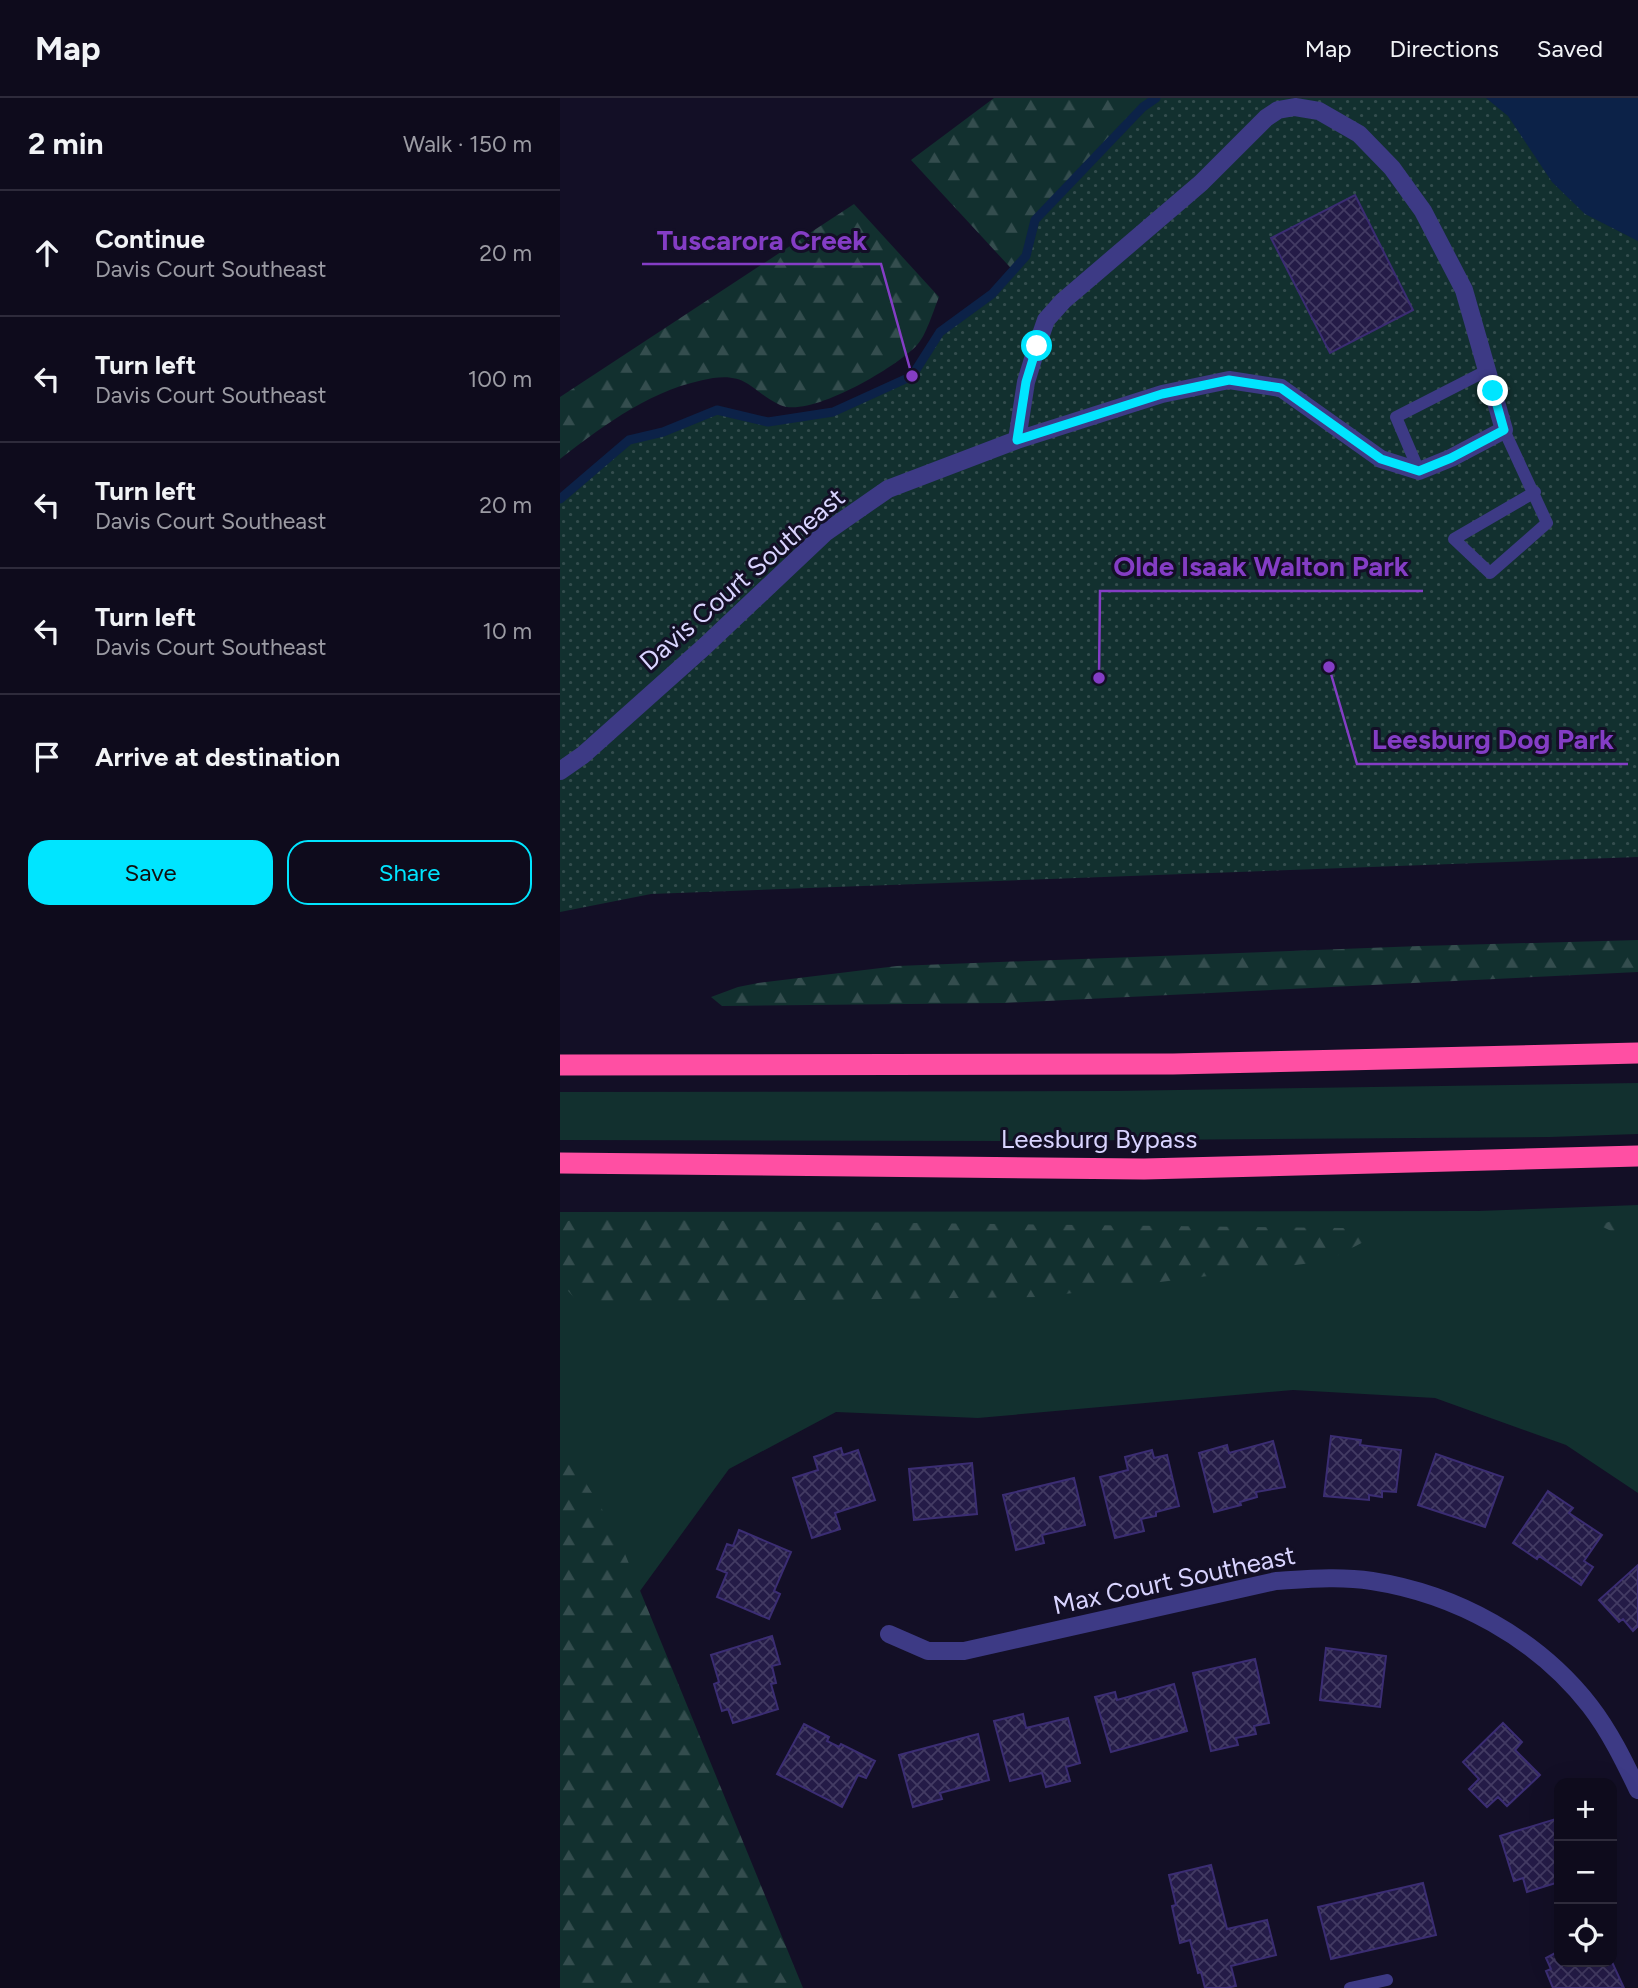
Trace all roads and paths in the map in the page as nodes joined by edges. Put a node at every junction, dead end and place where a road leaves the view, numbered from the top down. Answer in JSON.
{"nodes":[{"id":1,"x":1486,"y":371,"type":"junction"},
{"id":2,"x":1504,"y":430,"type":"junction"},
{"id":3,"x":1017,"y":440,"type":"junction"},
{"id":4,"x":1419,"y":471,"type":"junction"},
{"id":5,"x":1535,"y":492,"type":"junction"},
{"id":6,"x":560,"y":771,"type":"edge"},
{"id":7,"x":1638,"y":1053,"type":"edge"},
{"id":8,"x":560,"y":1065,"type":"edge"},
{"id":9,"x":1638,"y":1156,"type":"edge"},
{"id":10,"x":560,"y":1163,"type":"edge"},
{"id":11,"x":889,"y":1634,"type":"dead end"},
{"id":12,"x":1638,"y":1790,"type":"edge"},
{"id":13,"x":1387,"y":1980,"type":"dead end"},
{"id":14,"x":1350,"y":1988,"type":"edge"}],
"edges":[{"from":1,"to":2,"type":"street"},
{"from":1,"to":3,"type":"street"},
{"from":1,"to":4,"type":"lane"},
{"from":2,"to":4,"type":"street"},
{"from":2,"to":5,"type":"lane"},
{"from":3,"to":4,"type":"street","name":"Davis Court Southeast"},
{"from":3,"to":6,"type":"street","name":"Davis Court Southeast"},
{"from":5,"to":5,"type":"lane"},
{"from":7,"to":8,"type":"highway"},
{"from":9,"to":10,"type":"highway","name":"Leesburg Bypass"},
{"from":11,"to":12,"type":"street","name":"Max Court Southeast"},
{"from":13,"to":14,"type":"lane"}]}
